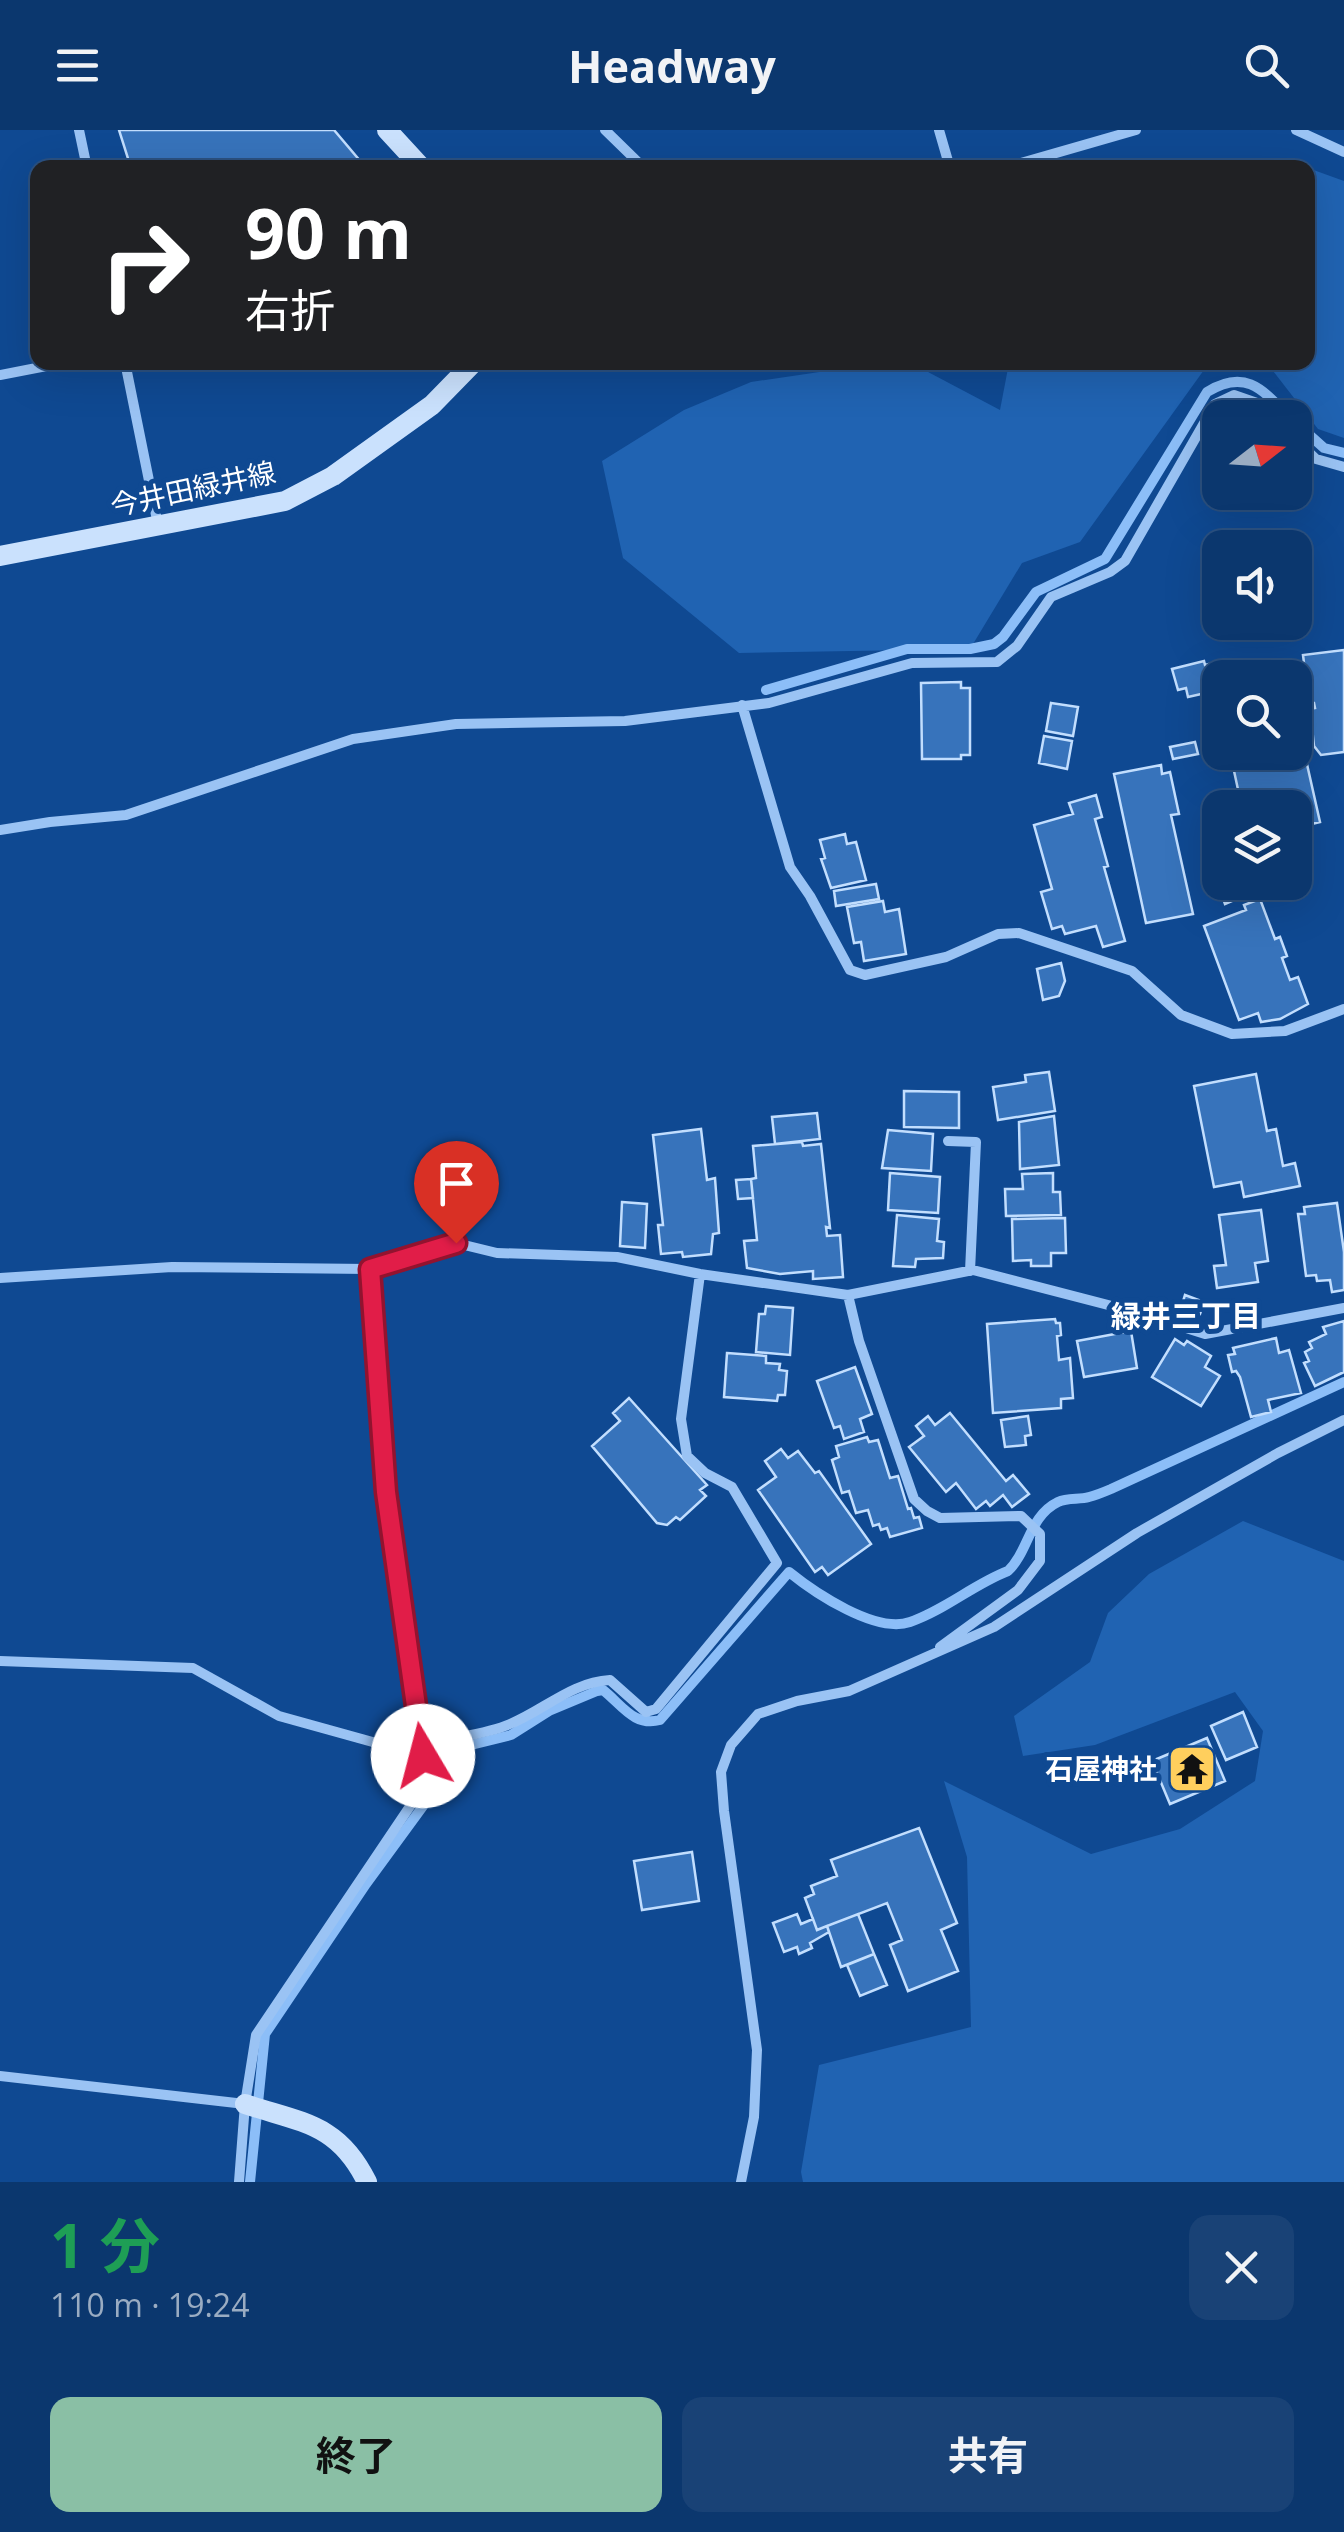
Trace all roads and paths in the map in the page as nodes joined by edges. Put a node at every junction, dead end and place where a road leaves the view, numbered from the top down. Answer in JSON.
{"nodes":[{"id":1,"x":78,"y":130,"type":"edge"},
{"id":2,"x":387,"y":130,"type":"edge"},
{"id":3,"x":605,"y":130,"type":"edge"},
{"id":4,"x":939,"y":130,"type":"edge"},
{"id":5,"x":1136,"y":130,"type":"edge"},
{"id":6,"x":1296,"y":130,"type":"edge"},
{"id":7,"x":1344,"y":152,"type":"edge"},
{"id":8,"x":85,"y":160,"type":"edge"},
{"id":9,"x":414,"y":160,"type":"edge"},
{"id":10,"x":636,"y":160,"type":"edge"},
{"id":11,"x":948,"y":160,"type":"edge"},
{"id":12,"x":1032,"y":160,"type":"edge"},
{"id":13,"x":30,"y":369,"type":"edge"},
{"id":14,"x":127,"y":370,"type":"edge"},
{"id":15,"x":470,"y":370,"type":"edge"},
{"id":16,"x":0,"y":375,"type":"edge"},
{"id":17,"x":1202,"y":427,"type":"edge"},
{"id":18,"x":1312,"y":455,"type":"edge"},
{"id":19,"x":1344,"y":467,"type":"edge"},
{"id":20,"x":158,"y":526,"type":"junction"},
{"id":21,"x":0,"y":556,"type":"edge"},
{"id":22,"x":742,"y":705,"type":"junction"},
{"id":23,"x":0,"y":830,"type":"edge"},
{"id":24,"x":1344,"y":1010,"type":"edge"},
{"id":25,"x":948,"y":1141,"type":"dead end"},
{"id":26,"x":370,"y":1269,"type":"junction"},
{"id":27,"x":970,"y":1271,"type":"junction"},
{"id":28,"x":700,"y":1274,"type":"junction"},
{"id":29,"x":0,"y":1278,"type":"edge"},
{"id":30,"x":848,"y":1295,"type":"junction"},
{"id":31,"x":1344,"y":1308,"type":"edge"},
{"id":32,"x":1344,"y":1420,"type":"edge"},
{"id":33,"x":922,"y":1661,"type":"junction"},
{"id":34,"x":0,"y":1662,"type":"edge"},
{"id":35,"x":423,"y":1756,"type":"junction"},
{"id":36,"x":427,"y":1780,"type":"junction"},
{"id":37,"x":0,"y":2076,"type":"edge"},
{"id":38,"x":245,"y":2104,"type":"junction"},
{"id":39,"x":239,"y":2182,"type":"edge"},
{"id":40,"x":366,"y":2182,"type":"edge"},
{"id":41,"x":741,"y":2182,"type":"edge"}],
"edges":[{"from":1,"to":8,"type":"street"},
{"from":2,"to":9,"type":"main road"},
{"from":3,"to":10,"type":"street"},
{"from":4,"to":11,"type":"street"},
{"from":5,"to":12,"type":"street"},
{"from":6,"to":7,"type":"street"},
{"from":13,"to":16,"type":"street"},
{"from":14,"to":20,"type":"street"},
{"from":15,"to":20,"type":"main road","name":"今井田緑井線"},
{"from":17,"to":22,"type":"street"},
{"from":18,"to":19,"type":"street"},
{"from":20,"to":21,"type":"main road","name":"今井田緑井線"},
{"from":22,"to":23,"type":"street"},
{"from":22,"to":24,"type":"street"},
{"from":25,"to":27,"type":"street"},
{"from":26,"to":28,"type":"street"},
{"from":26,"to":29,"type":"street"},
{"from":26,"to":35,"type":"street"},
{"from":27,"to":30,"type":"street"},
{"from":27,"to":31,"type":"street"},
{"from":28,"to":30,"type":"street"},
{"from":28,"to":36,"type":"street"},
{"from":30,"to":33,"type":"street"},
{"from":32,"to":33,"type":"street"},
{"from":33,"to":41,"type":"street"},
{"from":34,"to":35,"type":"street"},
{"from":35,"to":36,"type":"street"},
{"from":36,"to":38,"type":"street"},
{"from":37,"to":38,"type":"street"},
{"from":38,"to":39,"type":"street"},
{"from":38,"to":40,"type":"main road"}]}
